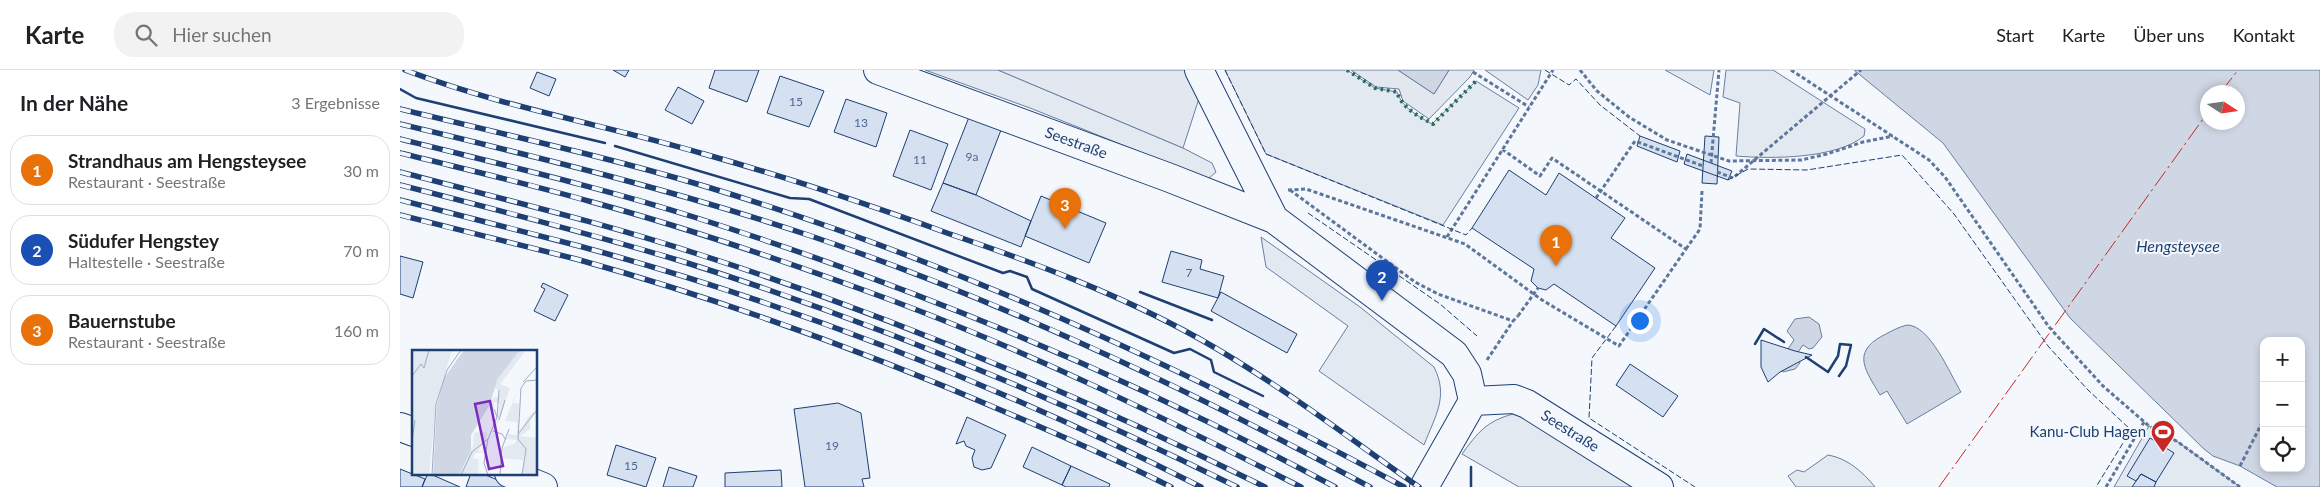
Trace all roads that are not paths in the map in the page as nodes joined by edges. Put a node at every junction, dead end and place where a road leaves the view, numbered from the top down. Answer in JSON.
{"nodes":[{"id":1,"x":878,"y":70,"type":"edge"},
{"id":2,"x":1200,"y":70,"type":"edge"},
{"id":3,"x":1274,"y":219,"type":"junction"},
{"id":4,"x":1473,"y":400,"type":"junction"},
{"id":5,"x":400,"y":426,"type":"edge"},
{"id":6,"x":412,"y":431,"type":"edge"},
{"id":7,"x":511,"y":474,"type":"edge"},
{"id":8,"x":543,"y":487,"type":"edge"},
{"id":9,"x":1424,"y":487,"type":"edge"},
{"id":10,"x":1659,"y":487,"type":"edge"}],
"edges":[{"from":1,"to":3,"type":"street","name":"Seestraße"},
{"from":2,"to":3,"type":"street","name":"Seestraße"},
{"from":3,"to":4,"type":"street","name":"Seestraße"},
{"from":4,"to":9,"type":"street"},
{"from":4,"to":10,"type":"street","name":"Seestraße"},
{"from":5,"to":6,"type":"street"},
{"from":7,"to":8,"type":"street"}]}
